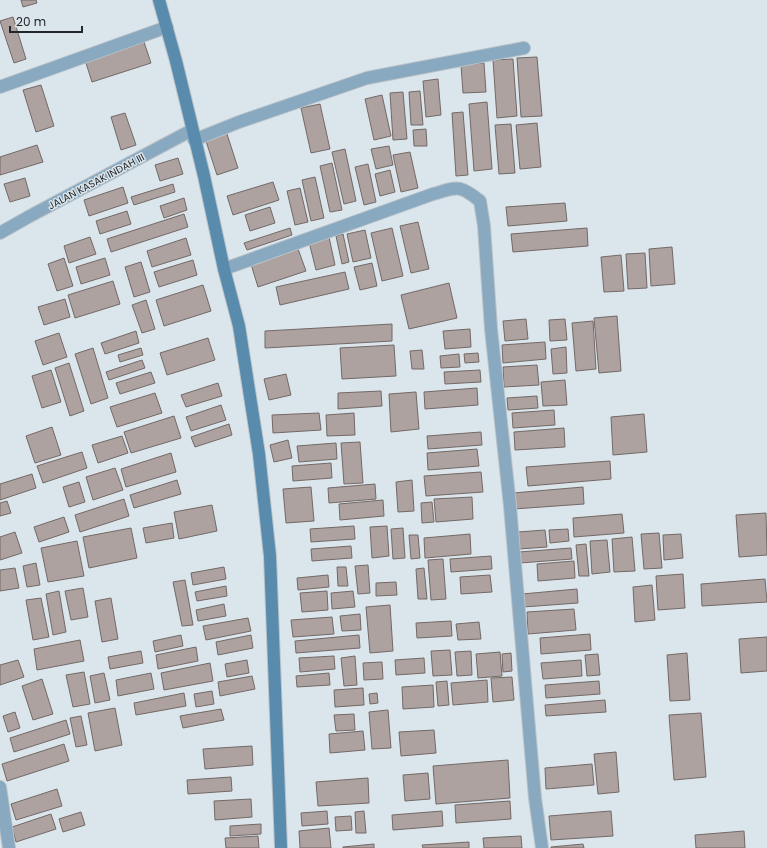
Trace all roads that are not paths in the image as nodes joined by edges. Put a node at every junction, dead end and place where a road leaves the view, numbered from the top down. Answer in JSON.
{"nodes":[{"id":1,"x":159,"y":0,"type":"edge"},
{"id":2,"x":167,"y":27,"type":"junction"},
{"id":3,"x":524,"y":48,"type":"dead end"},
{"id":4,"x":0,"y":87,"type":"edge"},
{"id":5,"x":193,"y":135,"type":"junction"},
{"id":6,"x":0,"y":233,"type":"edge"},
{"id":7,"x":224,"y":268,"type":"junction"},
{"id":8,"x":0,"y":786,"type":"edge"},
{"id":9,"x":9,"y":848,"type":"edge"},
{"id":10,"x":281,"y":848,"type":"edge"},
{"id":11,"x":542,"y":848,"type":"edge"}],
"edges":[{"from":1,"to":2,"type":"street"},
{"from":2,"to":4,"type":"street"},
{"from":2,"to":5,"type":"street"},
{"from":3,"to":5,"type":"street","name":"JALAN KASAK INDAH III"},
{"from":5,"to":6,"type":"street","name":"JALAN KASAK INDAH III"},
{"from":5,"to":7,"type":"street"},
{"from":7,"to":10,"type":"street"},
{"from":7,"to":11,"type":"street"},
{"from":8,"to":9,"type":"street"}]}
